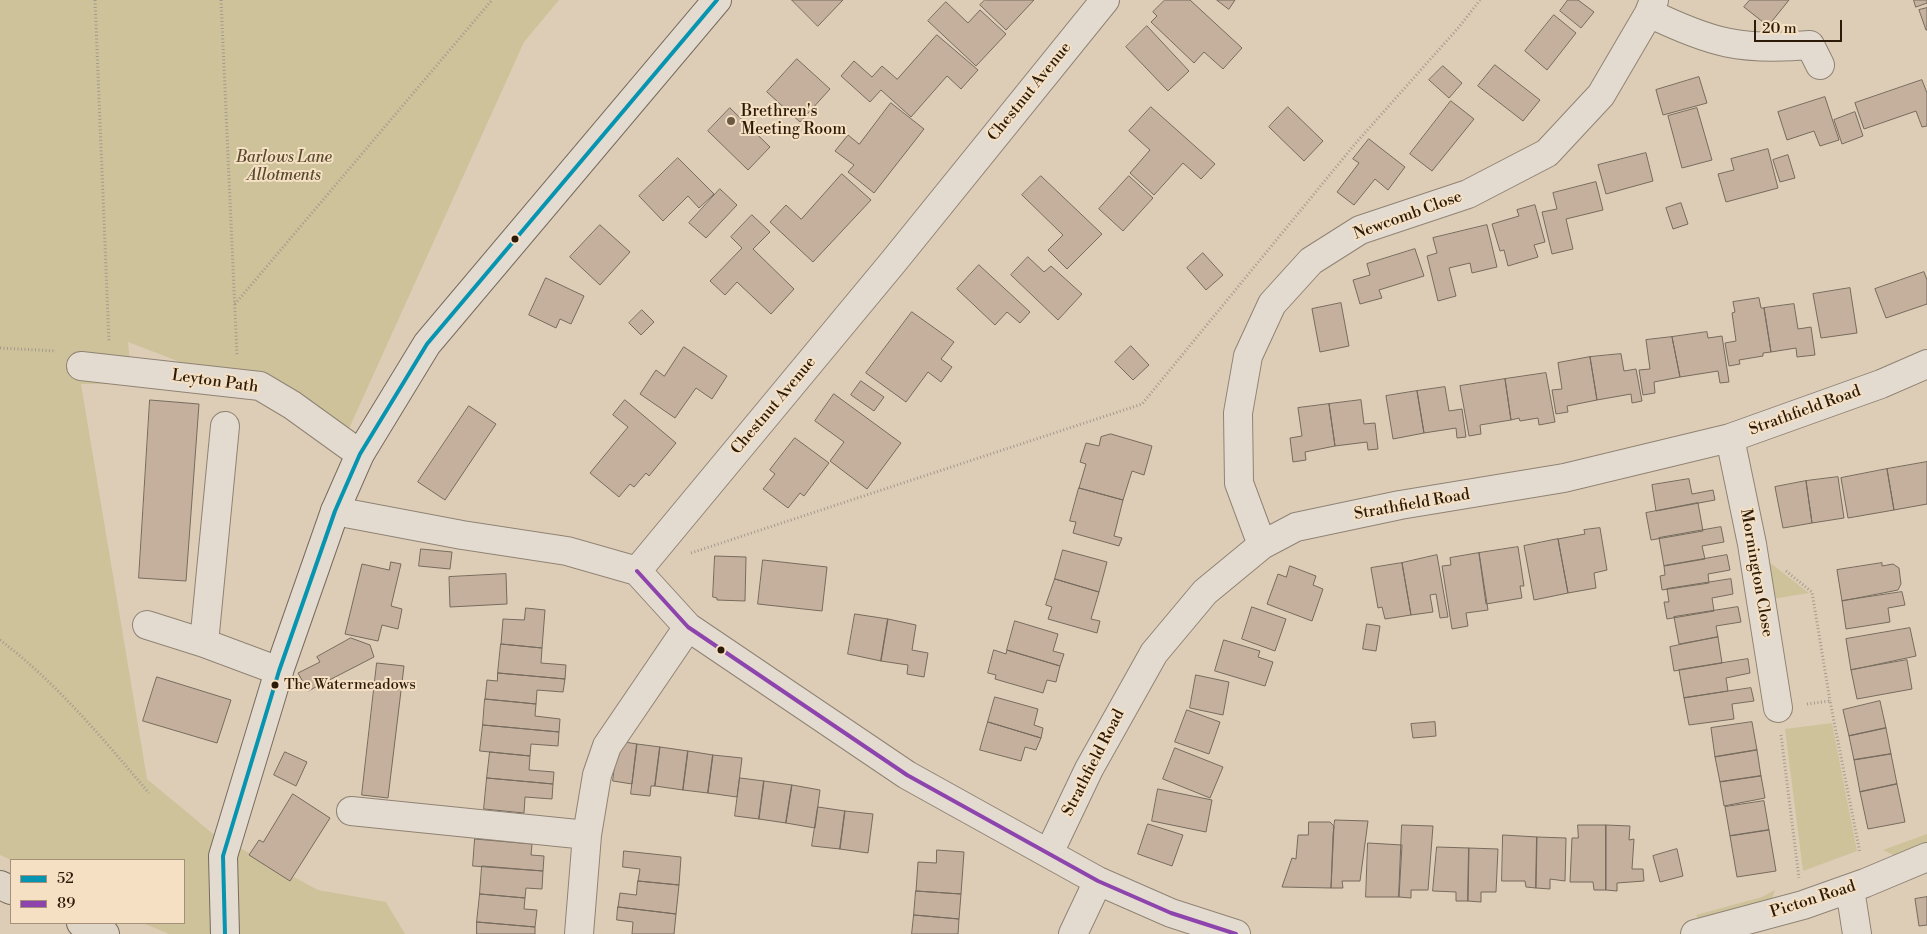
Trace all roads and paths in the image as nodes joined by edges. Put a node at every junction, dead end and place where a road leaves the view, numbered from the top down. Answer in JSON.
{"nodes":[{"id":1,"x":95,"y":0,"type":"edge"},
{"id":2,"x":221,"y":0,"type":"edge"},
{"id":3,"x":492,"y":0,"type":"edge"},
{"id":4,"x":716,"y":0,"type":"edge"},
{"id":5,"x":1104,"y":0,"type":"edge"},
{"id":6,"x":1480,"y":0,"type":"edge"},
{"id":7,"x":1652,"y":6,"type":"edge"},
{"id":8,"x":1820,"y":65,"type":"dead end"},
{"id":9,"x":235,"y":304,"type":"junction"},
{"id":10,"x":109,"y":346,"type":"dead end"},
{"id":11,"x":0,"y":348,"type":"edge"},
{"id":12,"x":71,"y":359,"type":"joint"},
{"id":13,"x":1927,"y":364,"type":"edge"},
{"id":14,"x":240,"y":384,"type":"junction"},
{"id":15,"x":225,"y":426,"type":"dead end"},
{"id":16,"x":1730,"y":438,"type":"junction"},
{"id":17,"x":360,"y":454,"type":"junction"},
{"id":18,"x":335,"y":511,"type":"junction"},
{"id":19,"x":1752,"y":544,"type":"junction"},
{"id":20,"x":1262,"y":545,"type":"junction"},
{"id":21,"x":684,"y":555,"type":"dead end"},
{"id":22,"x":637,"y":571,"type":"junction"},
{"id":23,"x":147,"y":625,"type":"dead end"},
{"id":24,"x":688,"y":627,"type":"junction"},
{"id":25,"x":0,"y":640,"type":"edge"},
{"id":26,"x":204,"y":643,"type":"junction"},
{"id":27,"x":279,"y":671,"type":"junction"},
{"id":28,"x":1830,"y":701,"type":"junction"},
{"id":29,"x":1778,"y":708,"type":"junction"},
{"id":30,"x":149,"y":793,"type":"dead end"},
{"id":31,"x":351,"y":811,"type":"dead end"},
{"id":32,"x":587,"y":835,"type":"junction"},
{"id":33,"x":1049,"y":853,"type":"junction"},
{"id":34,"x":1927,"y":857,"type":"edge"},
{"id":35,"x":1098,"y":881,"type":"junction"},
{"id":36,"x":1858,"y":886,"type":"junction"},
{"id":37,"x":1803,"y":905,"type":"junction"},
{"id":38,"x":83,"y":924,"type":"edge"},
{"id":39,"x":105,"y":934,"type":"edge"},
{"id":40,"x":225,"y":934,"type":"edge"},
{"id":41,"x":579,"y":934,"type":"edge"},
{"id":42,"x":1073,"y":934,"type":"edge"},
{"id":43,"x":1236,"y":934,"type":"edge"},
{"id":44,"x":1695,"y":934,"type":"edge"},
{"id":45,"x":1857,"y":934,"type":"edge"}],
"edges":[{"from":1,"to":10,"type":"path"},
{"from":2,"to":9,"type":"path"},
{"from":3,"to":9,"type":"path"},
{"from":4,"to":17,"type":"street"},
{"from":5,"to":22,"type":"street","name":"Chestnut Avenue"},
{"from":6,"to":21,"type":"path"},
{"from":7,"to":8,"type":"street","name":"Newcomb Close"},
{"from":7,"to":20,"type":"street","name":"Newcomb Close"},
{"from":9,"to":14,"type":"path"},
{"from":11,"to":12,"type":"path"},
{"from":12,"to":14,"type":"street","name":"Leyton Path"},
{"from":13,"to":16,"type":"street","name":"Strathfield Road"},
{"from":14,"to":17,"type":"street","name":"Leyton Path"},
{"from":15,"to":26,"type":"street"},
{"from":16,"to":19,"type":"street","name":"Mornington Close"},
{"from":16,"to":20,"type":"street","name":"Strathfield Road"},
{"from":17,"to":18,"type":"street"},
{"from":18,"to":22,"type":"street"},
{"from":18,"to":27,"type":"street"},
{"from":19,"to":28,"type":"path"},
{"from":19,"to":29,"type":"street","name":"Mornington Close"},
{"from":20,"to":33,"type":"street","name":"Strathfield Road"},
{"from":22,"to":24,"type":"street"},
{"from":23,"to":26,"type":"street"},
{"from":24,"to":32,"type":"street"},
{"from":24,"to":33,"type":"street"},
{"from":25,"to":30,"type":"path"},
{"from":26,"to":27,"type":"street"},
{"from":27,"to":40,"type":"street"},
{"from":28,"to":29,"type":"path"},
{"from":28,"to":36,"type":"path"},
{"from":29,"to":37,"type":"path"},
{"from":31,"to":32,"type":"street"},
{"from":32,"to":41,"type":"street"},
{"from":33,"to":35,"type":"street"},
{"from":34,"to":36,"type":"street","name":"Picton Road"},
{"from":35,"to":42,"type":"street"},
{"from":35,"to":43,"type":"street"},
{"from":36,"to":37,"type":"street","name":"Picton Road"},
{"from":36,"to":45,"type":"street"},
{"from":37,"to":44,"type":"street","name":"Picton Road"},
{"from":38,"to":39,"type":"highway"}]}
